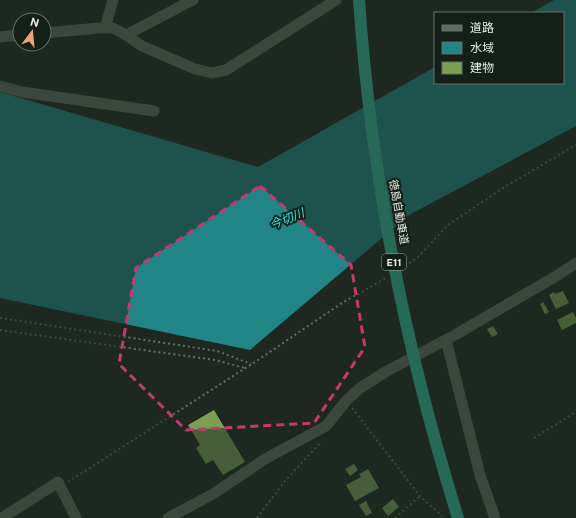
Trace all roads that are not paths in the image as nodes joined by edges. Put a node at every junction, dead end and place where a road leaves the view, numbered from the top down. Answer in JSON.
{"nodes":[{"id":1,"x":113,"y":0,"type":"edge"},
{"id":2,"x":170,"y":0,"type":"edge"},
{"id":3,"x":193,"y":0,"type":"edge"},
{"id":4,"x":336,"y":0,"type":"edge"},
{"id":5,"x":359,"y":0,"type":"edge"},
{"id":6,"x":168,"y":13,"type":"junction"},
{"id":7,"x":105,"y":28,"type":"junction"},
{"id":8,"x":52,"y":32,"type":"edge"},
{"id":9,"x":1,"y":34,"type":"edge"},
{"id":10,"x":12,"y":35,"type":"edge"},
{"id":11,"x":126,"y":35,"type":"junction"},
{"id":12,"x":0,"y":86,"type":"edge"},
{"id":13,"x":154,"y":111,"type":"dead end"},
{"id":14,"x":576,"y":263,"type":"edge"},
{"id":15,"x":446,"y":340,"type":"junction"},
{"id":16,"x":2,"y":518,"type":"edge"},
{"id":17,"x":76,"y":518,"type":"edge"},
{"id":18,"x":168,"y":518,"type":"edge"},
{"id":19,"x":458,"y":518,"type":"edge"},
{"id":20,"x":495,"y":518,"type":"edge"}],
"edges":[{"from":1,"to":7,"type":"street"},
{"from":2,"to":6,"type":"street"},
{"from":3,"to":6,"type":"street"},
{"from":4,"to":11,"type":"street"},
{"from":5,"to":19,"type":"highway","name":"徳島自動車道","number":"E11"},
{"from":6,"to":11,"type":"street"},
{"from":7,"to":8,"type":"street"},
{"from":7,"to":11,"type":"street"},
{"from":9,"to":10,"type":"street"},
{"from":12,"to":13,"type":"street"},
{"from":14,"to":15,"type":"street"},
{"from":15,"to":18,"type":"street"},
{"from":15,"to":20,"type":"street"},
{"from":16,"to":17,"type":"street"}]}
